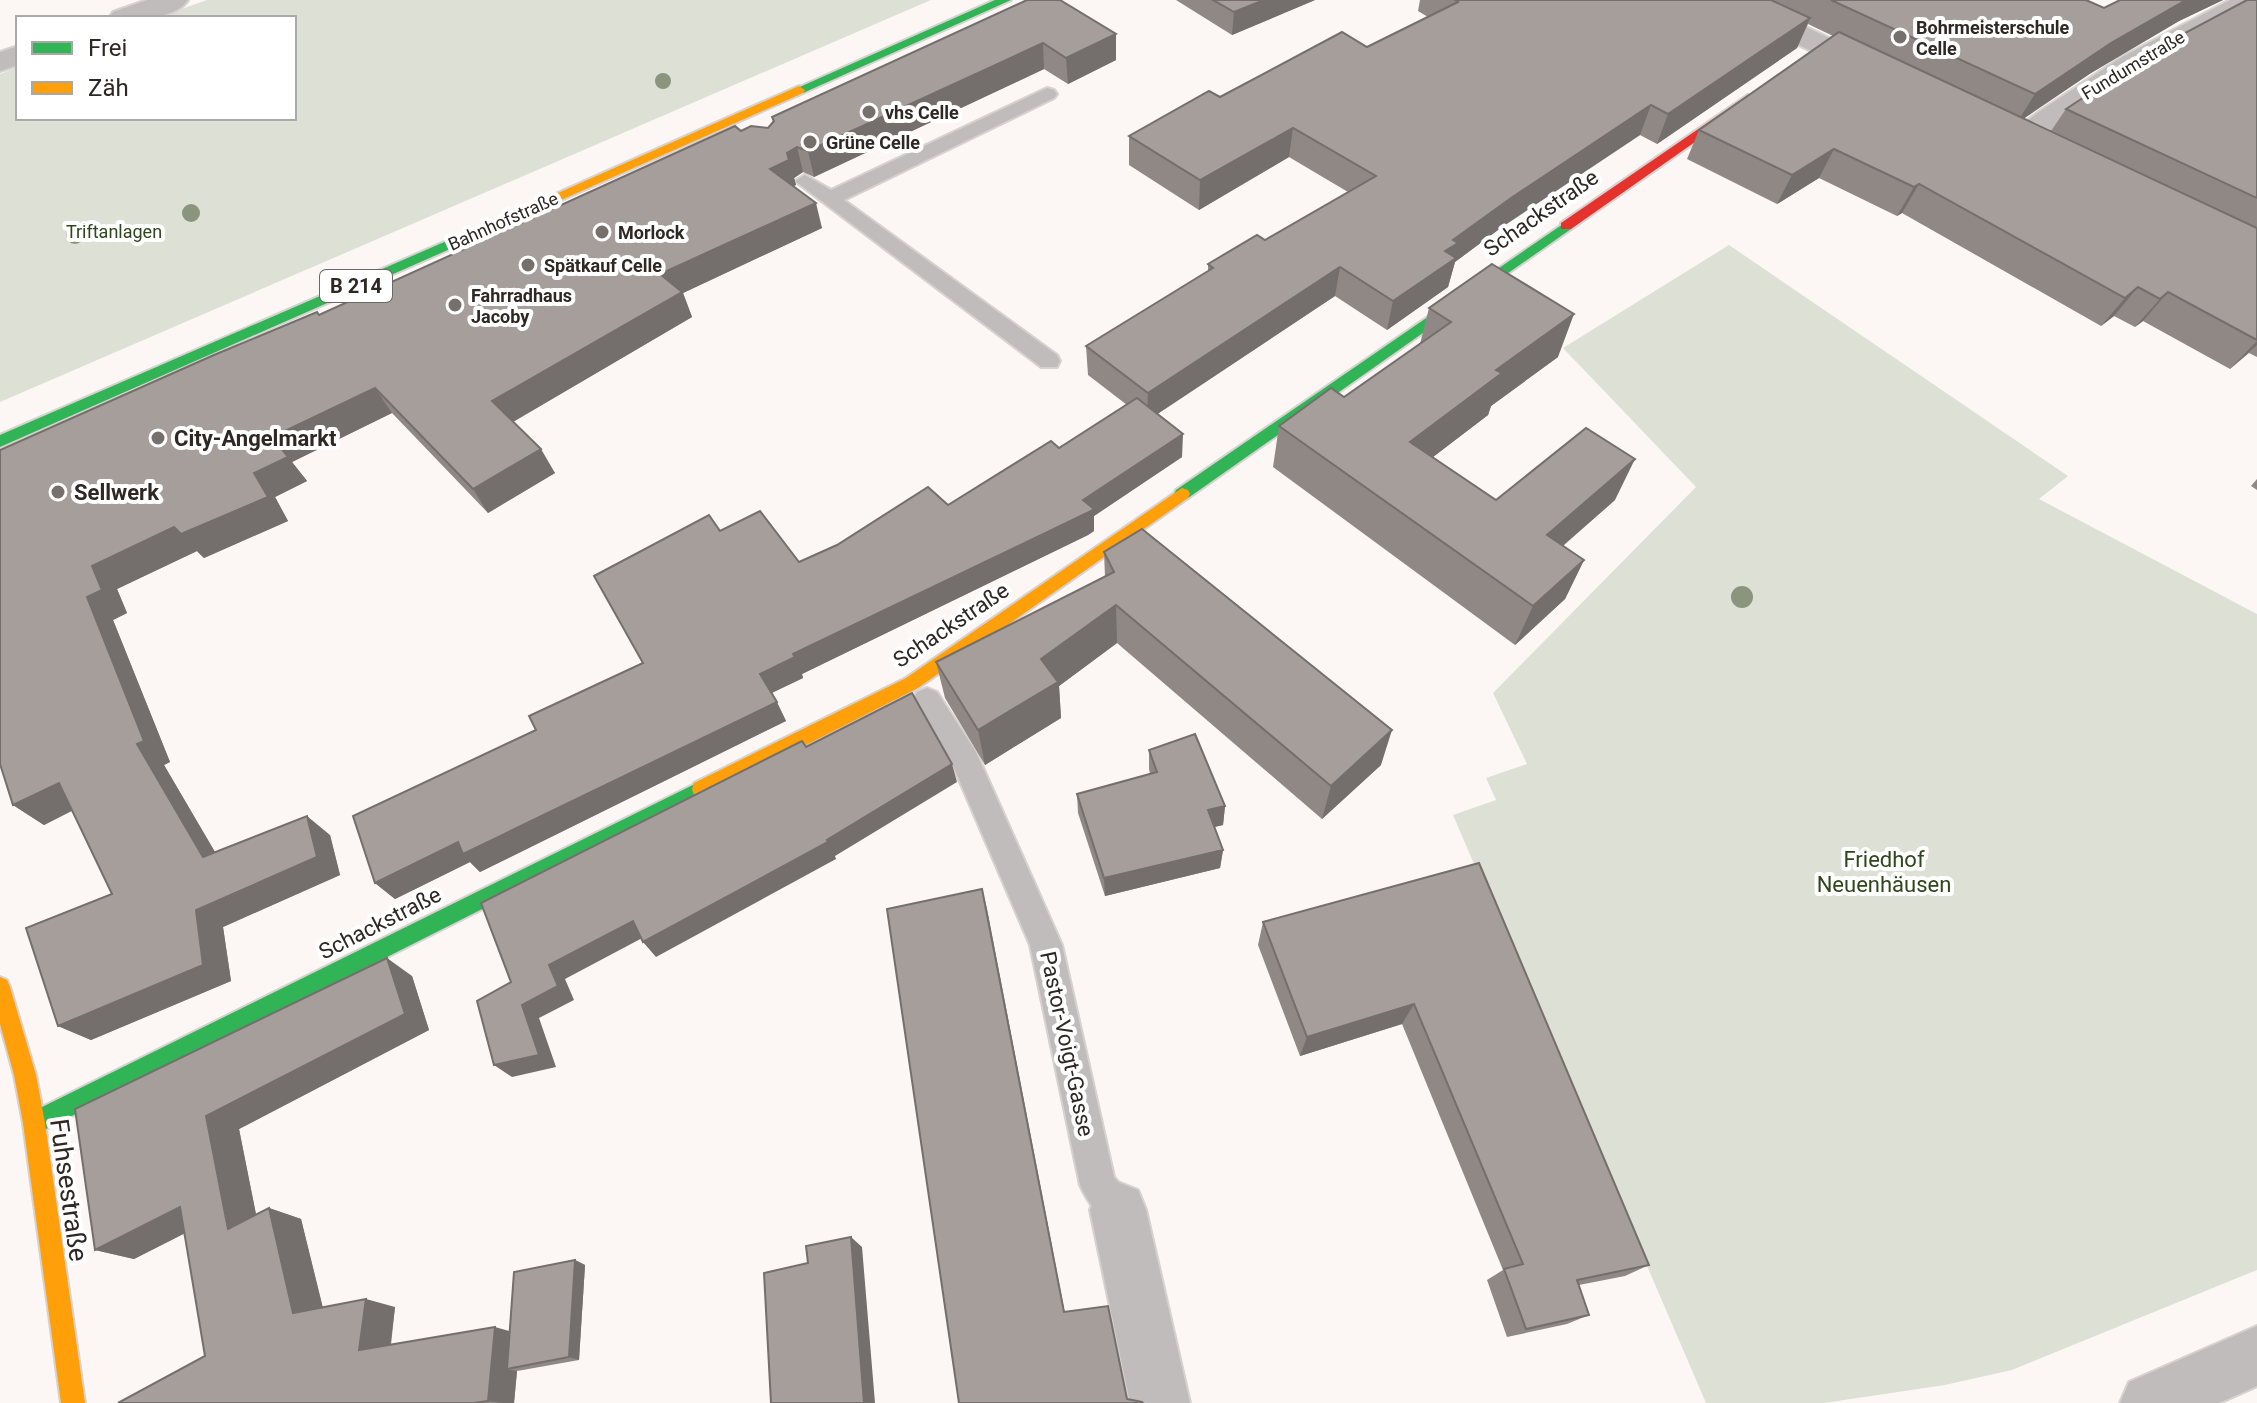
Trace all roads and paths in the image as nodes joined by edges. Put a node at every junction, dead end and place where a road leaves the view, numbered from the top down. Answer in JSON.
{"nodes":[{"id":1,"x":174,"y":0,"type":"edge"},
{"id":2,"x":1005,"y":0,"type":"edge"},
{"id":3,"x":1728,"y":0,"type":"edge"},
{"id":4,"x":2253,"y":0,"type":"edge"},
{"id":5,"x":129,"y":16,"type":"edge"},
{"id":6,"x":1905,"y":85,"type":"edge"},
{"id":7,"x":1759,"y":91,"type":"edge"},
{"id":8,"x":1047,"y":94,"type":"dead end"},
{"id":9,"x":1990,"y":127,"type":"edge"},
{"id":10,"x":2019,"y":140,"type":"junction"},
{"id":11,"x":2047,"y":154,"type":"edge"},
{"id":12,"x":805,"y":181,"type":"dead end"},
{"id":13,"x":829,"y":199,"type":"junction"},
{"id":14,"x":1049,"y":361,"type":"dead end"},
{"id":15,"x":0,"y":441,"type":"edge"},
{"id":16,"x":927,"y":700,"type":"dead end"},
{"id":17,"x":0,"y":987,"type":"edge"},
{"id":18,"x":20,"y":1095,"type":"edge"},
{"id":19,"x":1118,"y":1210,"type":"joint"},
{"id":20,"x":2257,"y":1356,"type":"edge"},
{"id":21,"x":73,"y":1403,"type":"edge"},
{"id":22,"x":1160,"y":1403,"type":"edge"},
{"id":23,"x":2150,"y":1403,"type":"edge"}],
"edges":[{"from":1,"to":5,"type":"street"},
{"from":2,"to":15,"type":"street","name":"Bahnhofstraße","number":"B 214"},
{"from":3,"to":6,"type":"street"},
{"from":4,"to":10,"type":"street","name":"Fundumstraße"},
{"from":7,"to":18,"type":"street","name":"Schackstraße"},
{"from":8,"to":13,"type":"lane"},
{"from":9,"to":10,"type":"street"},
{"from":10,"to":11,"type":"street"},
{"from":12,"to":13,"type":"lane"},
{"from":13,"to":14,"type":"lane"},
{"from":16,"to":19,"type":"lane","name":"Pastor-Voigt-Gasse"},
{"from":17,"to":18,"type":"street","name":"Fuhsestraße"},
{"from":18,"to":21,"type":"street","name":"Fuhsestraße"},
{"from":19,"to":22,"type":"street","name":"Pastor-Voigt-Gasse"},
{"from":20,"to":23,"type":"street"}]}
